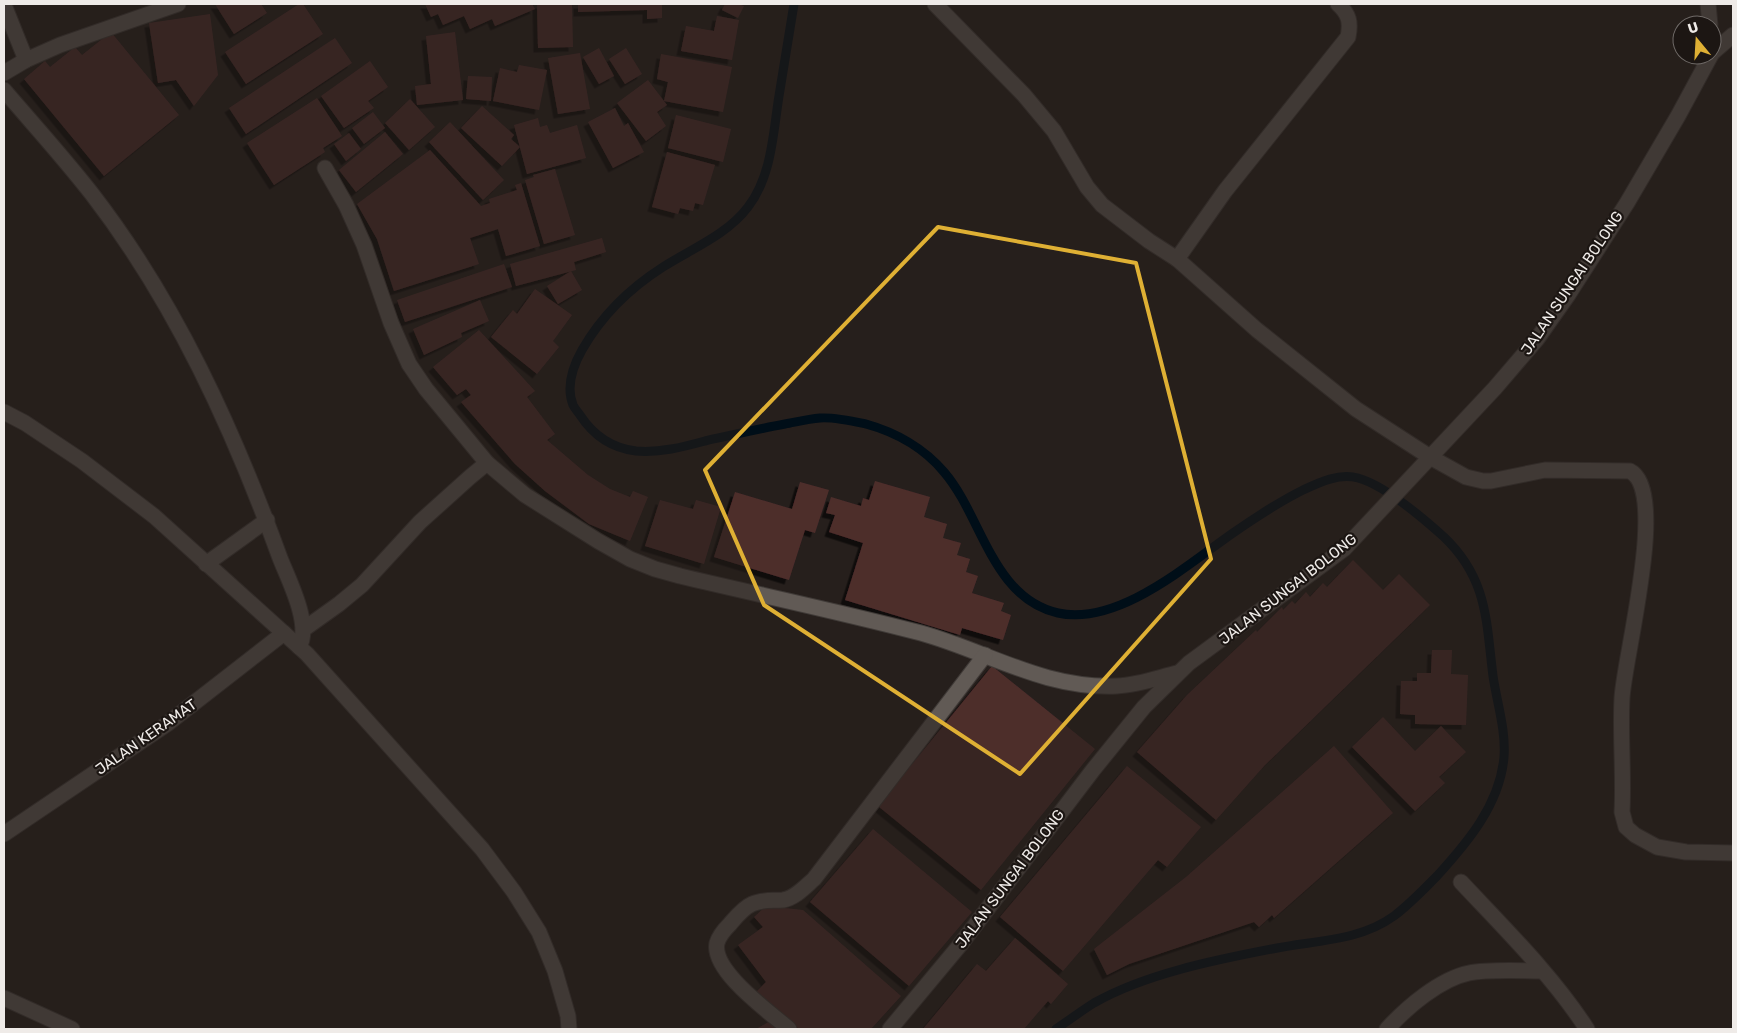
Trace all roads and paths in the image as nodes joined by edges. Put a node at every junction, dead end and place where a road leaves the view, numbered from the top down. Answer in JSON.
{"nodes":[{"id":1,"x":178,"y":4,"type":"edge"},
{"id":2,"x":935,"y":4,"type":"edge"},
{"id":3,"x":1338,"y":4,"type":"edge"},
{"id":4,"x":4,"y":5,"type":"edge"},
{"id":5,"x":1733,"y":35,"type":"edge"},
{"id":6,"x":1722,"y":44,"type":"edge"},
{"id":7,"x":26,"y":60,"type":"junction"},
{"id":8,"x":1705,"y":65,"type":"edge"},
{"id":9,"x":4,"y":73,"type":"edge"},
{"id":10,"x":4,"y":90,"type":"edge"},
{"id":11,"x":325,"y":168,"type":"dead end"},
{"id":12,"x":1177,"y":259,"type":"junction"},
{"id":13,"x":4,"y":412,"type":"edge"},
{"id":14,"x":1430,"y":457,"type":"junction"},
{"id":15,"x":488,"y":463,"type":"junction"},
{"id":16,"x":267,"y":520,"type":"junction"},
{"id":17,"x":206,"y":564,"type":"junction"},
{"id":18,"x":304,"y":629,"type":"junction"},
{"id":19,"x":284,"y":633,"type":"junction"},
{"id":20,"x":299,"y":647,"type":"junction"},
{"id":21,"x":985,"y":655,"type":"junction"},
{"id":22,"x":1178,"y":673,"type":"junction"},
{"id":23,"x":4,"y":834,"type":"edge"},
{"id":24,"x":1733,"y":853,"type":"edge"},
{"id":25,"x":1461,"y":882,"type":"dead end"},
{"id":26,"x":1542,"y":971,"type":"junction"},
{"id":27,"x":4,"y":998,"type":"edge"},
{"id":28,"x":72,"y":1029,"type":"edge"},
{"id":29,"x":569,"y":1029,"type":"edge"},
{"id":30,"x":789,"y":1029,"type":"edge"},
{"id":31,"x":890,"y":1029,"type":"edge"},
{"id":32,"x":1388,"y":1029,"type":"edge"},
{"id":33,"x":1588,"y":1029,"type":"edge"}],
"edges":[{"from":1,"to":7,"type":"street"},
{"from":2,"to":12,"type":"street"},
{"from":3,"to":12,"type":"street"},
{"from":4,"to":7,"type":"street"},
{"from":5,"to":6,"type":"street","name":"JALAN SUNGAI BOLONG"},
{"from":7,"to":9,"type":"street"},
{"from":8,"to":14,"type":"street","name":"JALAN SUNGAI BOLONG"},
{"from":10,"to":16,"type":"street"},
{"from":11,"to":15,"type":"street"},
{"from":12,"to":14,"type":"street"},
{"from":13,"to":17,"type":"street"},
{"from":14,"to":22,"type":"street","name":"JALAN SUNGAI BOLONG"},
{"from":14,"to":24,"type":"street"},
{"from":15,"to":18,"type":"street"},
{"from":15,"to":21,"type":"street"},
{"from":16,"to":17,"type":"street"},
{"from":16,"to":18,"type":"street"},
{"from":17,"to":19,"type":"street"},
{"from":18,"to":20,"type":"street"},
{"from":19,"to":20,"type":"street"},
{"from":19,"to":23,"type":"street","name":"JALAN KERAMAT"},
{"from":20,"to":29,"type":"street"},
{"from":21,"to":22,"type":"street"},
{"from":21,"to":30,"type":"street"},
{"from":22,"to":31,"type":"street","name":"JALAN SUNGAI BOLONG"},
{"from":25,"to":26,"type":"street"},
{"from":26,"to":32,"type":"street"},
{"from":26,"to":33,"type":"street"},
{"from":27,"to":28,"type":"street"}]}
